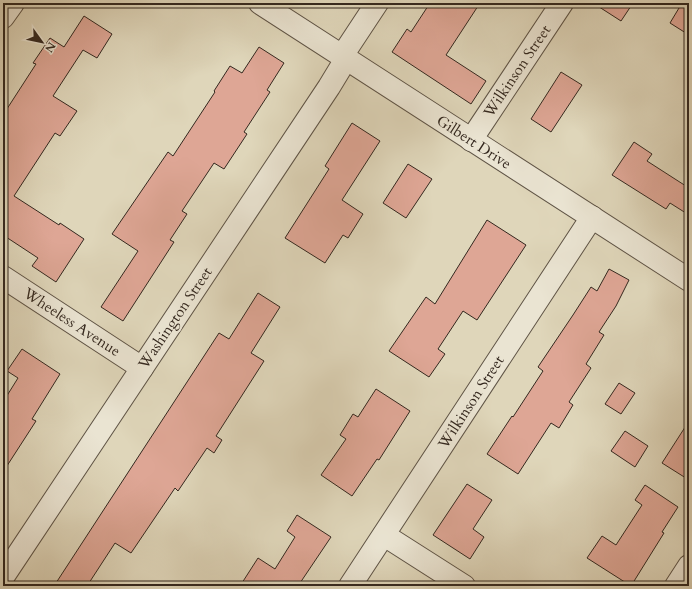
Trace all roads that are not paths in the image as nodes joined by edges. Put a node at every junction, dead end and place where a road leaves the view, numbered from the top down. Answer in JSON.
{"nodes":[{"id":1,"x":12,"y":3,"type":"edge"},
{"id":2,"x":260,"y":3,"type":"edge"},
{"id":3,"x":377,"y":3,"type":"edge"},
{"id":4,"x":562,"y":3,"type":"edge"},
{"id":5,"x":3,"y":17,"type":"edge"},
{"id":6,"x":344,"y":57,"type":"junction"},
{"id":7,"x":471,"y":140,"type":"junction"},
{"id":8,"x":592,"y":217,"type":"junction"},
{"id":9,"x":3,"y":277,"type":"edge"},
{"id":10,"x":689,"y":280,"type":"edge"},
{"id":11,"x":142,"y":368,"type":"junction"},
{"id":12,"x":384,"y":535,"type":"junction"},
{"id":13,"x":689,"y":566,"type":"edge"},
{"id":14,"x":3,"y":577,"type":"edge"},
{"id":15,"x":350,"y":586,"type":"edge"},
{"id":16,"x":464,"y":586,"type":"edge"},
{"id":17,"x":676,"y":586,"type":"edge"}],
"edges":[{"from":1,"to":5,"type":"street"},
{"from":2,"to":6,"type":"street","name":"Gilbert Drive"},
{"from":3,"to":6,"type":"street","name":"Washington Street"},
{"from":4,"to":7,"type":"street","name":"Wilkinson Street"},
{"from":6,"to":7,"type":"street","name":"Gilbert Drive"},
{"from":6,"to":11,"type":"street","name":"Washington Street"},
{"from":7,"to":8,"type":"street","name":"Gilbert Drive"},
{"from":8,"to":10,"type":"street","name":"Gilbert Drive"},
{"from":8,"to":12,"type":"street","name":"Wilkinson Street"},
{"from":9,"to":11,"type":"street","name":"Wheeless Avenue"},
{"from":11,"to":14,"type":"street","name":"Washington Street"},
{"from":12,"to":15,"type":"street","name":"Wilkinson Street"},
{"from":12,"to":16,"type":"street"},
{"from":13,"to":17,"type":"street"}]}
